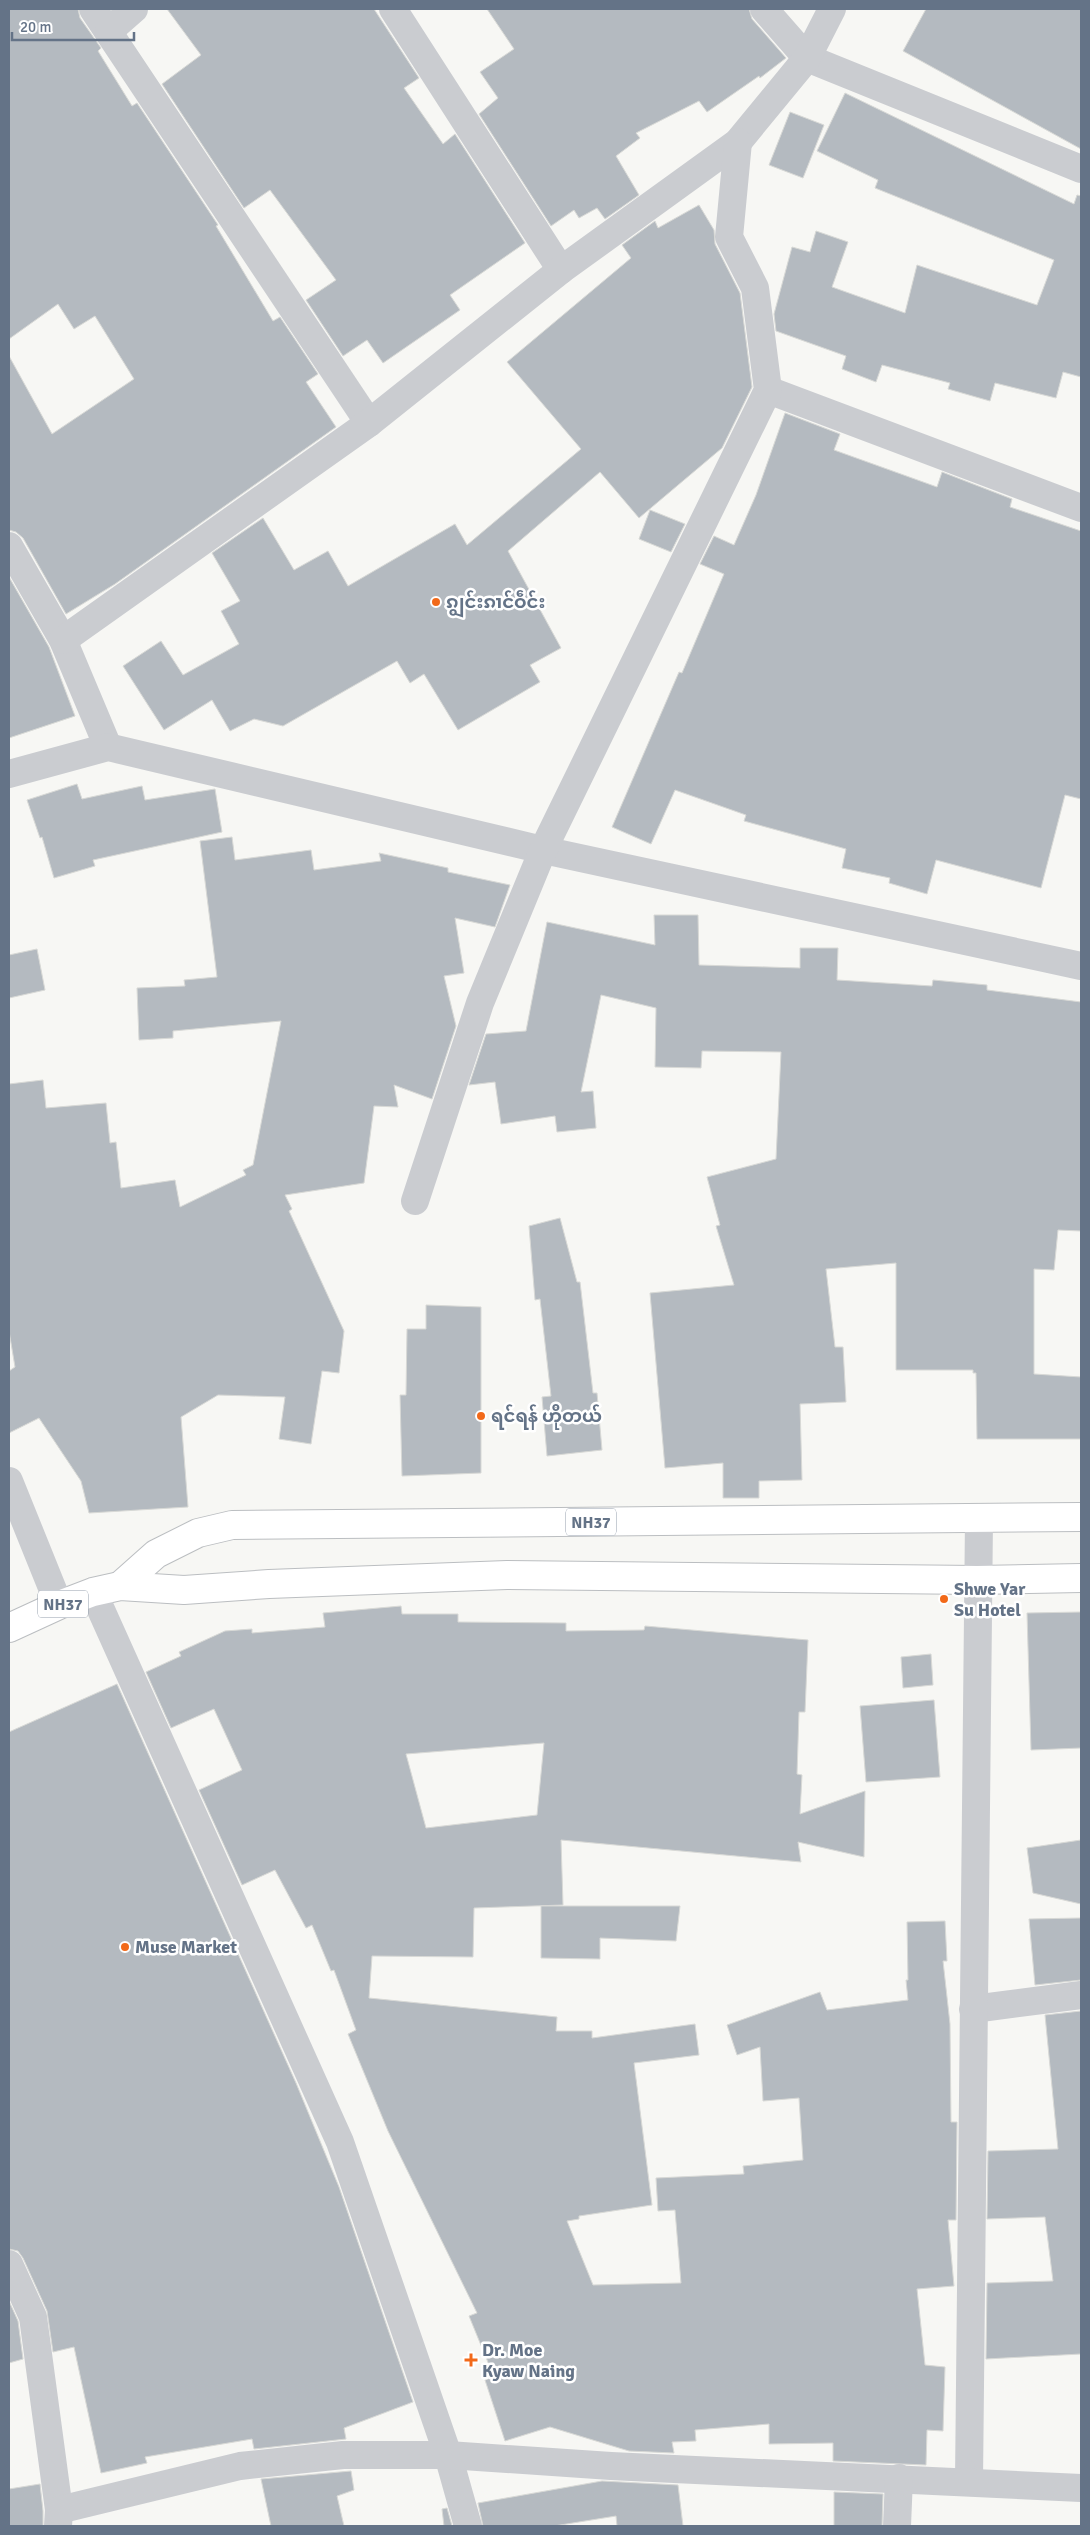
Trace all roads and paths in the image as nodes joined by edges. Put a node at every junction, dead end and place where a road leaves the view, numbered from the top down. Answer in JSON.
{"nodes":[{"id":1,"x":93,"y":9,"type":"edge"},
{"id":2,"x":134,"y":9,"type":"edge"},
{"id":3,"x":393,"y":9,"type":"edge"},
{"id":4,"x":764,"y":9,"type":"edge"},
{"id":5,"x":832,"y":9,"type":"edge"},
{"id":6,"x":108,"y":31,"type":"junction"},
{"id":7,"x":807,"y":58,"type":"junction"},
{"id":8,"x":738,"y":142,"type":"junction"},
{"id":9,"x":1081,"y":169,"type":"edge"},
{"id":10,"x":561,"y":270,"type":"junction"},
{"id":11,"x":768,"y":390,"type":"junction"},
{"id":12,"x":369,"y":423,"type":"junction"},
{"id":13,"x":1080,"y":503,"type":"edge"},
{"id":14,"x":9,"y":546,"type":"edge"},
{"id":15,"x":63,"y":640,"type":"junction"},
{"id":16,"x":108,"y":747,"type":"junction"},
{"id":17,"x":9,"y":774,"type":"edge"},
{"id":18,"x":543,"y":850,"type":"junction"},
{"id":19,"x":1081,"y":966,"type":"edge"},
{"id":20,"x":415,"y":1201,"type":"dead end"},
{"id":21,"x":9,"y":1481,"type":"edge"},
{"id":22,"x":1081,"y":1517,"type":"edge"},
{"id":23,"x":978,"y":1519,"type":"junction"},
{"id":24,"x":1081,"y":1578,"type":"edge"},
{"id":25,"x":977,"y":1580,"type":"junction"},
{"id":26,"x":120,"y":1586,"type":"junction"},
{"id":27,"x":93,"y":1592,"type":"junction"},
{"id":28,"x":59,"y":1605,"type":"junction"},
{"id":29,"x":9,"y":1628,"type":"edge"},
{"id":30,"x":1081,"y":1995,"type":"edge"},
{"id":31,"x":973,"y":2009,"type":"junction"},
{"id":32,"x":9,"y":2264,"type":"edge"},
{"id":33,"x":448,"y":2455,"type":"junction"},
{"id":34,"x":899,"y":2478,"type":"junction"},
{"id":35,"x":970,"y":2481,"type":"junction"},
{"id":36,"x":1081,"y":2488,"type":"edge"},
{"id":37,"x":58,"y":2518,"type":"edge"},
{"id":38,"x":468,"y":2526,"type":"edge"},
{"id":39,"x":897,"y":2526,"type":"edge"}],
"edges":[{"from":1,"to":6,"type":"street"},
{"from":2,"to":6,"type":"street"},
{"from":3,"to":10,"type":"street"},
{"from":4,"to":7,"type":"street"},
{"from":5,"to":7,"type":"street"},
{"from":6,"to":12,"type":"street"},
{"from":7,"to":8,"type":"street"},
{"from":7,"to":9,"type":"street"},
{"from":8,"to":10,"type":"street"},
{"from":8,"to":11,"type":"street"},
{"from":10,"to":12,"type":"street"},
{"from":11,"to":13,"type":"street"},
{"from":11,"to":18,"type":"street"},
{"from":12,"to":15,"type":"street"},
{"from":14,"to":15,"type":"street"},
{"from":15,"to":16,"type":"street"},
{"from":16,"to":17,"type":"street"},
{"from":16,"to":18,"type":"street"},
{"from":18,"to":19,"type":"street"},
{"from":18,"to":20,"type":"street"},
{"from":21,"to":28,"type":"street"},
{"from":22,"to":23,"type":"highway","number":"NH37"},
{"from":23,"to":25,"type":"street"},
{"from":23,"to":26,"type":"highway","number":"NH37"},
{"from":24,"to":25,"type":"highway","number":"NH37"},
{"from":25,"to":26,"type":"highway","number":"NH37"},
{"from":25,"to":31,"type":"street"},
{"from":26,"to":27,"type":"highway","number":"NH37"},
{"from":27,"to":28,"type":"highway","number":"NH37"},
{"from":27,"to":33,"type":"street"},
{"from":28,"to":29,"type":"highway","number":"NH37"},
{"from":30,"to":31,"type":"street"},
{"from":31,"to":35,"type":"street"},
{"from":32,"to":37,"type":"street"},
{"from":33,"to":34,"type":"street"},
{"from":33,"to":37,"type":"street"},
{"from":33,"to":38,"type":"street"},
{"from":34,"to":35,"type":"street"},
{"from":34,"to":39,"type":"street"},
{"from":35,"to":36,"type":"street"}]}
